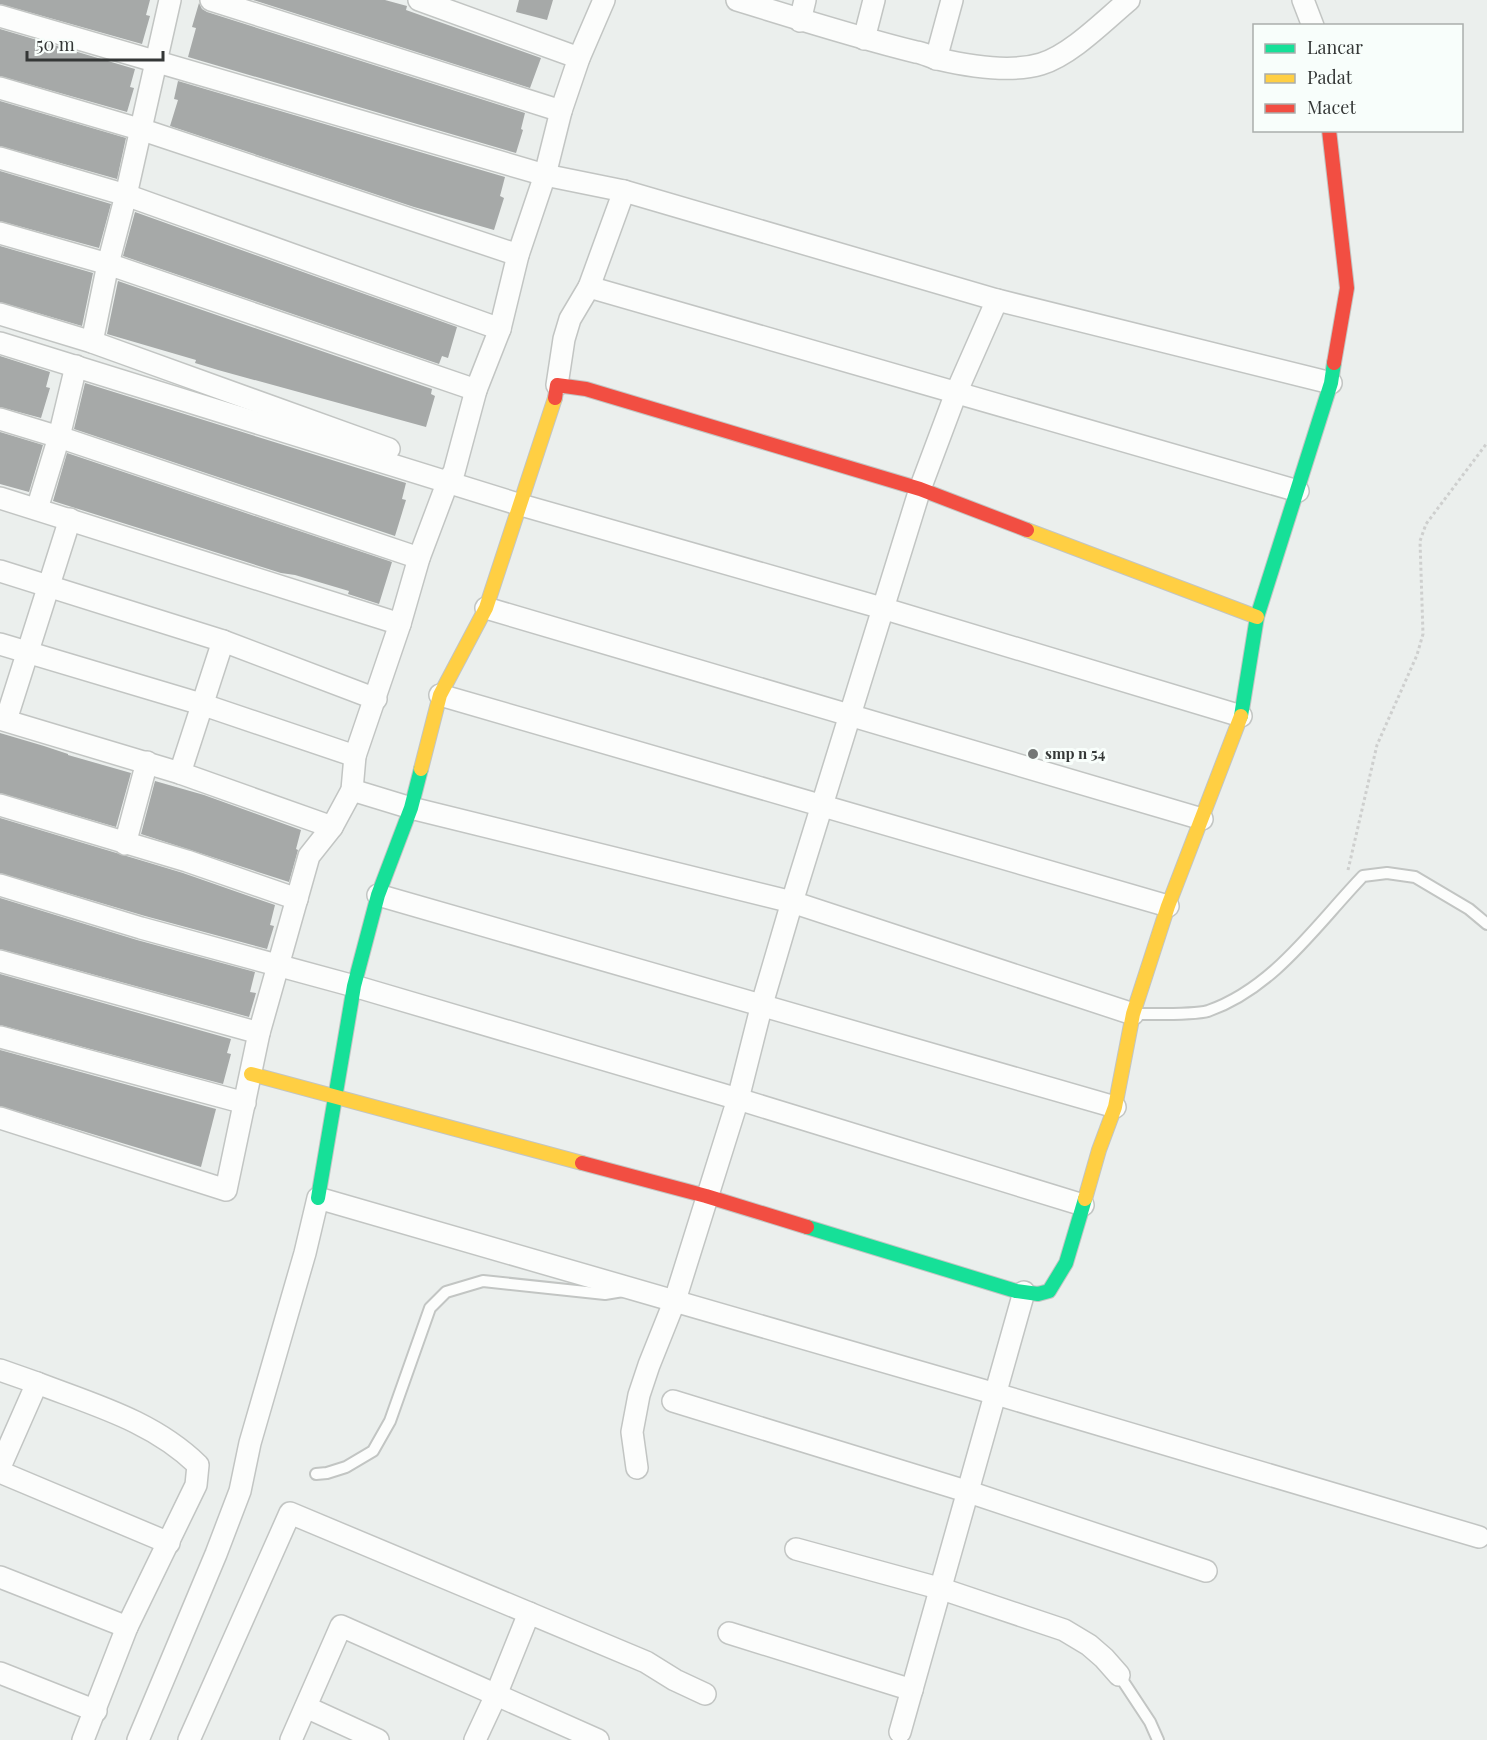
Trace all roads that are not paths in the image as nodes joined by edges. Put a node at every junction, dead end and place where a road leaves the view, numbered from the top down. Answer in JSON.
{"nodes":[{"id":1,"x":170,"y":0,"type":"edge"},
{"id":2,"x":211,"y":0,"type":"edge"},
{"id":3,"x":419,"y":0,"type":"edge"},
{"id":4,"x":604,"y":0,"type":"edge"},
{"id":5,"x":737,"y":0,"type":"edge"},
{"id":6,"x":805,"y":0,"type":"edge"},
{"id":7,"x":874,"y":0,"type":"edge"},
{"id":8,"x":952,"y":0,"type":"edge"},
{"id":9,"x":1129,"y":0,"type":"edge"},
{"id":10,"x":1303,"y":0,"type":"edge"},
{"id":11,"x":0,"y":16,"type":"edge"},
{"id":12,"x":800,"y":21,"type":"junction"},
{"id":13,"x":1312,"y":24,"type":"edge"},
{"id":14,"x":864,"y":39,"type":"junction"},
{"id":15,"x":579,"y":58,"type":"junction"},
{"id":16,"x":936,"y":59,"type":"junction"},
{"id":17,"x":155,"y":61,"type":"junction"},
{"id":18,"x":0,"y":88,"type":"edge"},
{"id":19,"x":561,"y":111,"type":"junction"},
{"id":20,"x":140,"y":130,"type":"junction"},
{"id":21,"x":1329,"y":132,"type":"edge"},
{"id":22,"x":0,"y":158,"type":"edge"},
{"id":23,"x":545,"y":175,"type":"junction"},
{"id":24,"x":624,"y":191,"type":"junction"},
{"id":25,"x":126,"y":195,"type":"junction"},
{"id":26,"x":0,"y":233,"type":"edge"},
{"id":27,"x":518,"y":255,"type":"junction"},
{"id":28,"x":108,"y":264,"type":"junction"},
{"id":29,"x":589,"y":287,"type":"junction"},
{"id":30,"x":998,"y":300,"type":"junction"},
{"id":31,"x":0,"y":314,"type":"edge"},
{"id":32,"x":500,"y":329,"type":"junction"},
{"id":33,"x":92,"y":342,"type":"junction"},
{"id":34,"x":0,"y":343,"type":"edge"},
{"id":35,"x":76,"y":366,"type":"junction"},
{"id":36,"x":1331,"y":383,"type":"junction"},
{"id":37,"x":557,"y":385,"type":"junction"},
{"id":38,"x":476,"y":390,"type":"junction"},
{"id":39,"x":956,"y":393,"type":"junction"},
{"id":40,"x":0,"y":419,"type":"edge"},
{"id":41,"x":59,"y":437,"type":"junction"},
{"id":42,"x":451,"y":476,"type":"junction"},
{"id":43,"x":920,"y":489,"type":"junction"},
{"id":44,"x":1298,"y":491,"type":"junction"},
{"id":45,"x":0,"y":498,"type":"edge"},
{"id":46,"x":521,"y":505,"type":"junction"},
{"id":47,"x":37,"y":509,"type":"junction"},
{"id":48,"x":70,"y":519,"type":"junction"},
{"id":49,"x":419,"y":558,"type":"junction"},
{"id":50,"x":0,"y":571,"type":"edge"},
{"id":51,"x":49,"y":585,"type":"junction"},
{"id":52,"x":486,"y":608,"type":"junction"},
{"id":53,"x":882,"y":608,"type":"junction"},
{"id":54,"x":1257,"y":617,"type":"junction"},
{"id":55,"x":400,"y":624,"type":"junction"},
{"id":56,"x":223,"y":641,"type":"junction"},
{"id":57,"x":0,"y":644,"type":"edge"},
{"id":58,"x":26,"y":651,"type":"junction"},
{"id":59,"x":440,"y":694,"type":"junction"},
{"id":60,"x":376,"y":699,"type":"junction"},
{"id":61,"x":201,"y":705,"type":"junction"},
{"id":62,"x":850,"y":714,"type":"junction"},
{"id":63,"x":1241,"y":716,"type":"junction"},
{"id":64,"x":3,"y":719,"type":"edge"},
{"id":65,"x":355,"y":756,"type":"junction"},
{"id":66,"x":147,"y":762,"type":"junction"},
{"id":67,"x":180,"y":773,"type":"junction"},
{"id":68,"x":352,"y":790,"type":"junction"},
{"id":69,"x":0,"y":805,"type":"edge"},
{"id":70,"x":821,"y":806,"type":"junction"},
{"id":71,"x":411,"y":808,"type":"junction"},
{"id":72,"x":1202,"y":819,"type":"junction"},
{"id":73,"x":332,"y":827,"type":"junction"},
{"id":74,"x":125,"y":844,"type":"junction"},
{"id":75,"x":0,"y":885,"type":"edge"},
{"id":76,"x":378,"y":895,"type":"junction"},
{"id":77,"x":297,"y":898,"type":"junction"},
{"id":78,"x":792,"y":902,"type":"junction"},
{"id":79,"x":1168,"y":906,"type":"junction"},
{"id":80,"x":1487,"y":924,"type":"edge"},
{"id":81,"x":0,"y":961,"type":"edge"},
{"id":82,"x":278,"y":966,"type":"junction"},
{"id":83,"x":354,"y":986,"type":"junction"},
{"id":84,"x":762,"y":1004,"type":"junction"},
{"id":85,"x":1133,"y":1014,"type":"junction"},
{"id":86,"x":259,"y":1034,"type":"junction"},
{"id":87,"x":0,"y":1036,"type":"edge"},
{"id":88,"x":251,"y":1074,"type":"junction"},
{"id":89,"x":334,"y":1096,"type":"junction"},
{"id":90,"x":738,"y":1099,"type":"junction"},
{"id":91,"x":245,"y":1103,"type":"junction"},
{"id":92,"x":1115,"y":1107,"type":"junction"},
{"id":93,"x":0,"y":1118,"type":"edge"},
{"id":94,"x":706,"y":1196,"type":"junction"},
{"id":95,"x":318,"y":1198,"type":"junction"},
{"id":96,"x":1083,"y":1205,"type":"junction"},
{"id":97,"x":639,"y":1289,"type":"junction"},
{"id":98,"x":1024,"y":1292,"type":"junction"},
{"id":99,"x":675,"y":1300,"type":"junction"},
{"id":100,"x":0,"y":1370,"type":"edge"},
{"id":101,"x":37,"y":1383,"type":"junction"},
{"id":102,"x":996,"y":1394,"type":"junction"},
{"id":103,"x":673,"y":1401,"type":"dead end"},
{"id":104,"x":0,"y":1467,"type":"edge"},
{"id":105,"x":637,"y":1468,"type":"dead end"},
{"id":106,"x":0,"y":1472,"type":"edge"},
{"id":107,"x":316,"y":1474,"type":"dead end"},
{"id":108,"x":969,"y":1492,"type":"junction"},
{"id":109,"x":1479,"y":1538,"type":"dead end"},
{"id":110,"x":169,"y":1543,"type":"junction"},
{"id":111,"x":796,"y":1549,"type":"dead end"},
{"id":112,"x":1206,"y":1571,"type":"dead end"},
{"id":113,"x":0,"y":1577,"type":"edge"},
{"id":114,"x":942,"y":1589,"type":"junction"},
{"id":115,"x":529,"y":1613,"type":"junction"},
{"id":116,"x":127,"y":1627,"type":"junction"},
{"id":117,"x":729,"y":1633,"type":"dead end"},
{"id":118,"x":0,"y":1673,"type":"edge"},
{"id":119,"x":1119,"y":1676,"type":"joint"},
{"id":120,"x":912,"y":1690,"type":"junction"},
{"id":121,"x":705,"y":1694,"type":"dead end"},
{"id":122,"x":496,"y":1695,"type":"junction"},
{"id":123,"x":306,"y":1707,"type":"junction"},
{"id":124,"x":96,"y":1711,"type":"junction"},
{"id":125,"x":900,"y":1732,"type":"dead end"},
{"id":126,"x":83,"y":1740,"type":"edge"},
{"id":127,"x":138,"y":1740,"type":"edge"},
{"id":128,"x":189,"y":1740,"type":"edge"},
{"id":129,"x":291,"y":1740,"type":"edge"},
{"id":130,"x":378,"y":1740,"type":"edge"},
{"id":131,"x":475,"y":1740,"type":"edge"},
{"id":132,"x":598,"y":1740,"type":"edge"},
{"id":133,"x":1158,"y":1740,"type":"edge"}],
"edges":[{"from":1,"to":17,"type":"street"},
{"from":2,"to":19,"type":"street"},
{"from":3,"to":15,"type":"street"},
{"from":4,"to":15,"type":"street"},
{"from":5,"to":12,"type":"street"},
{"from":6,"to":12,"type":"street"},
{"from":7,"to":14,"type":"street"},
{"from":8,"to":16,"type":"street"},
{"from":9,"to":16,"type":"street"},
{"from":10,"to":13,"type":"street"},
{"from":11,"to":17,"type":"street"},
{"from":12,"to":14,"type":"street"},
{"from":14,"to":16,"type":"street"},
{"from":15,"to":19,"type":"street"},
{"from":17,"to":20,"type":"street"},
{"from":17,"to":23,"type":"street"},
{"from":18,"to":20,"type":"street"},
{"from":19,"to":23,"type":"street"},
{"from":20,"to":25,"type":"street"},
{"from":20,"to":27,"type":"street"},
{"from":21,"to":36,"type":"street"},
{"from":22,"to":25,"type":"street"},
{"from":23,"to":24,"type":"street"},
{"from":23,"to":27,"type":"street"},
{"from":24,"to":29,"type":"street"},
{"from":24,"to":30,"type":"street"},
{"from":25,"to":28,"type":"street"},
{"from":25,"to":32,"type":"street"},
{"from":26,"to":28,"type":"street"},
{"from":27,"to":32,"type":"street"},
{"from":28,"to":33,"type":"street"},
{"from":28,"to":38,"type":"street"},
{"from":29,"to":37,"type":"street"},
{"from":29,"to":39,"type":"street"},
{"from":30,"to":36,"type":"street"},
{"from":30,"to":39,"type":"street"},
{"from":31,"to":33,"type":"street"},
{"from":32,"to":38,"type":"street"},
{"from":33,"to":42,"type":"street"},
{"from":34,"to":35,"type":"street"},
{"from":35,"to":41,"type":"street"},
{"from":35,"to":42,"type":"street"},
{"from":36,"to":44,"type":"street"},
{"from":37,"to":43,"type":"street"},
{"from":37,"to":46,"type":"street"},
{"from":38,"to":42,"type":"street"},
{"from":39,"to":43,"type":"street"},
{"from":39,"to":44,"type":"street"},
{"from":40,"to":41,"type":"street"},
{"from":41,"to":47,"type":"street"},
{"from":41,"to":49,"type":"street"},
{"from":42,"to":46,"type":"street"},
{"from":42,"to":49,"type":"street"},
{"from":43,"to":53,"type":"street"},
{"from":43,"to":54,"type":"street"},
{"from":44,"to":54,"type":"street"},
{"from":45,"to":47,"type":"street"},
{"from":46,"to":52,"type":"street"},
{"from":46,"to":53,"type":"street"},
{"from":47,"to":48,"type":"street"},
{"from":48,"to":51,"type":"street"},
{"from":48,"to":55,"type":"street"},
{"from":49,"to":55,"type":"street"},
{"from":50,"to":51,"type":"street"},
{"from":51,"to":56,"type":"street"},
{"from":51,"to":58,"type":"street"},
{"from":52,"to":59,"type":"street"},
{"from":52,"to":62,"type":"street"},
{"from":53,"to":62,"type":"street"},
{"from":53,"to":63,"type":"street"},
{"from":54,"to":63,"type":"street"},
{"from":55,"to":60,"type":"street"},
{"from":56,"to":60,"type":"street"},
{"from":56,"to":61,"type":"street"},
{"from":57,"to":58,"type":"street"},
{"from":58,"to":61,"type":"street"},
{"from":58,"to":64,"type":"street"},
{"from":59,"to":70,"type":"street"},
{"from":59,"to":71,"type":"street"},
{"from":60,"to":65,"type":"street"},
{"from":61,"to":65,"type":"street"},
{"from":61,"to":67,"type":"street"},
{"from":62,"to":70,"type":"street"},
{"from":62,"to":72,"type":"street"},
{"from":63,"to":72,"type":"street"},
{"from":64,"to":66,"type":"street"},
{"from":65,"to":68,"type":"street"},
{"from":66,"to":67,"type":"street"},
{"from":66,"to":74,"type":"street"},
{"from":67,"to":73,"type":"street"},
{"from":68,"to":71,"type":"street"},
{"from":68,"to":73,"type":"street"},
{"from":69,"to":74,"type":"street"},
{"from":70,"to":78,"type":"street"},
{"from":70,"to":79,"type":"street"},
{"from":71,"to":76,"type":"street"},
{"from":71,"to":78,"type":"street"},
{"from":72,"to":79,"type":"street"},
{"from":73,"to":77,"type":"street"},
{"from":74,"to":77,"type":"street"},
{"from":75,"to":82,"type":"street"},
{"from":76,"to":83,"type":"street"},
{"from":76,"to":84,"type":"street"},
{"from":77,"to":82,"type":"street"},
{"from":78,"to":84,"type":"street"},
{"from":78,"to":85,"type":"street"},
{"from":79,"to":85,"type":"street"},
{"from":80,"to":85,"type":"lane"},
{"from":81,"to":86,"type":"street"},
{"from":82,"to":83,"type":"street"},
{"from":82,"to":86,"type":"street"},
{"from":83,"to":89,"type":"street"},
{"from":83,"to":90,"type":"street"},
{"from":84,"to":90,"type":"street"},
{"from":84,"to":92,"type":"street"},
{"from":85,"to":92,"type":"street"},
{"from":86,"to":88,"type":"street"},
{"from":87,"to":91,"type":"street"},
{"from":88,"to":89,"type":"street"},
{"from":88,"to":91,"type":"street"},
{"from":89,"to":94,"type":"street"},
{"from":89,"to":95,"type":"street"},
{"from":90,"to":94,"type":"street"},
{"from":90,"to":96,"type":"street"},
{"from":91,"to":93,"type":"street"},
{"from":92,"to":96,"type":"street"},
{"from":94,"to":98,"type":"street"},
{"from":94,"to":99,"type":"street"},
{"from":95,"to":97,"type":"street"},
{"from":95,"to":127,"type":"street"},
{"from":96,"to":98,"type":"street"},
{"from":97,"to":99,"type":"street"},
{"from":97,"to":107,"type":"lane"},
{"from":98,"to":102,"type":"street"},
{"from":99,"to":102,"type":"street"},
{"from":99,"to":105,"type":"street"},
{"from":100,"to":101,"type":"street"},
{"from":101,"to":104,"type":"street"},
{"from":101,"to":110,"type":"street"},
{"from":102,"to":108,"type":"street"},
{"from":102,"to":109,"type":"street"},
{"from":103,"to":108,"type":"street"},
{"from":106,"to":110,"type":"street"},
{"from":108,"to":112,"type":"street"},
{"from":108,"to":114,"type":"street"},
{"from":110,"to":116,"type":"street"},
{"from":111,"to":114,"type":"street"},
{"from":113,"to":116,"type":"street"},
{"from":114,"to":119,"type":"street"},
{"from":114,"to":120,"type":"street"},
{"from":115,"to":121,"type":"street"},
{"from":115,"to":122,"type":"street"},
{"from":115,"to":128,"type":"street"},
{"from":116,"to":124,"type":"street"},
{"from":117,"to":120,"type":"street"},
{"from":118,"to":124,"type":"street"},
{"from":119,"to":133,"type":"lane"},
{"from":120,"to":125,"type":"street"},
{"from":122,"to":123,"type":"street"},
{"from":122,"to":131,"type":"street"},
{"from":122,"to":132,"type":"street"},
{"from":123,"to":129,"type":"street"},
{"from":123,"to":130,"type":"street"},
{"from":124,"to":126,"type":"street"}]}
